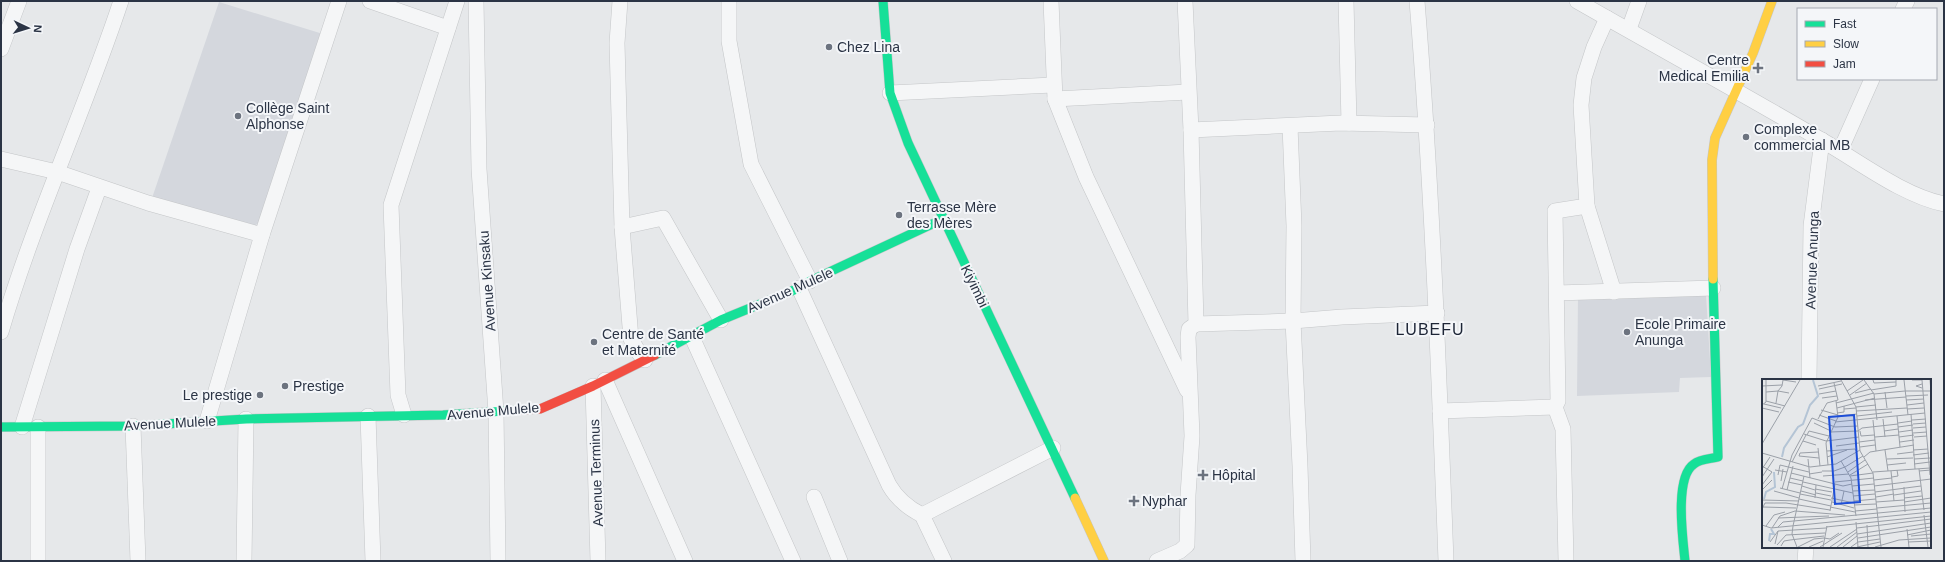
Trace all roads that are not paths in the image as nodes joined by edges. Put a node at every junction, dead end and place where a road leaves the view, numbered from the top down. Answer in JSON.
{"nodes":[{"id":1,"x":19,"y":1,"type":"edge"},
{"id":2,"x":121,"y":1,"type":"edge"},
{"id":3,"x":338,"y":1,"type":"edge"},
{"id":4,"x":370,"y":1,"type":"edge"},
{"id":5,"x":457,"y":1,"type":"edge"},
{"id":6,"x":476,"y":1,"type":"edge"},
{"id":7,"x":620,"y":1,"type":"edge"},
{"id":8,"x":729,"y":1,"type":"edge"},
{"id":9,"x":883,"y":1,"type":"edge"},
{"id":10,"x":1051,"y":1,"type":"edge"},
{"id":11,"x":1185,"y":1,"type":"edge"},
{"id":12,"x":1346,"y":1,"type":"edge"},
{"id":13,"x":1417,"y":1,"type":"edge"},
{"id":14,"x":1577,"y":1,"type":"edge"},
{"id":15,"x":1639,"y":1,"type":"edge"},
{"id":16,"x":1772,"y":1,"type":"edge"},
{"id":17,"x":1607,"y":18,"type":"junction"},
{"id":18,"x":448,"y":28,"type":"junction"},
{"id":19,"x":1629,"y":29,"type":"junction"},
{"id":20,"x":1,"y":49,"type":"edge"},
{"id":21,"x":1872,"y":80,"type":"edge"},
{"id":22,"x":1054,"y":92,"type":"junction"},
{"id":23,"x":1188,"y":92,"type":"junction"},
{"id":24,"x":1736,"y":92,"type":"junction"},
{"id":25,"x":890,"y":93,"type":"junction"},
{"id":26,"x":1349,"y":123,"type":"junction"},
{"id":27,"x":1427,"y":124,"type":"junction"},
{"id":28,"x":1290,"y":126,"type":"junction"},
{"id":29,"x":1191,"y":130,"type":"junction"},
{"id":30,"x":1822,"y":140,"type":"junction"},
{"id":31,"x":1840,"y":151,"type":"junction"},
{"id":32,"x":1,"y":159,"type":"edge"},
{"id":33,"x":57,"y":172,"type":"junction"},
{"id":34,"x":99,"y":188,"type":"junction"},
{"id":35,"x":1944,"y":204,"type":"edge"},
{"id":36,"x":1587,"y":206,"type":"junction"},
{"id":37,"x":943,"y":219,"type":"junction"},
{"id":38,"x":622,"y":227,"type":"junction"},
{"id":39,"x":262,"y":235,"type":"junction"},
{"id":40,"x":804,"y":285,"type":"junction"},
{"id":41,"x":1713,"y":288,"type":"junction"},
{"id":42,"x":1614,"y":292,"type":"junction"},
{"id":43,"x":1557,"y":293,"type":"junction"},
{"id":44,"x":1437,"y":313,"type":"junction"},
{"id":45,"x":721,"y":320,"type":"junction"},
{"id":46,"x":1293,"y":321,"type":"junction"},
{"id":47,"x":1196,"y":324,"type":"junction"},
{"id":48,"x":1,"y":332,"type":"edge"},
{"id":49,"x":692,"y":337,"type":"junction"},
{"id":50,"x":646,"y":360,"type":"junction"},
{"id":51,"x":1809,"y":379,"type":"edge"},
{"id":52,"x":599,"y":383,"type":"junction"},
{"id":53,"x":1190,"y":396,"type":"junction"},
{"id":54,"x":1555,"y":407,"type":"junction"},
{"id":55,"x":1440,"y":411,"type":"junction"},
{"id":56,"x":496,"y":412,"type":"junction"},
{"id":57,"x":404,"y":415,"type":"junction"},
{"id":58,"x":368,"y":416,"type":"junction"},
{"id":59,"x":246,"y":419,"type":"junction"},
{"id":60,"x":207,"y":420,"type":"junction"},
{"id":61,"x":133,"y":426,"type":"junction"},
{"id":62,"x":1,"y":427,"type":"edge"},
{"id":63,"x":22,"y":427,"type":"junction"},
{"id":64,"x":38,"y":427,"type":"junction"},
{"id":65,"x":1053,"y":448,"type":"junction"},
{"id":66,"x":814,"y":497,"type":"dead end"},
{"id":67,"x":922,"y":515,"type":"junction"},
{"id":68,"x":1806,"y":548,"type":"edge"},
{"id":69,"x":38,"y":561,"type":"edge"},
{"id":70,"x":138,"y":561,"type":"edge"},
{"id":71,"x":244,"y":561,"type":"edge"},
{"id":72,"x":373,"y":561,"type":"edge"},
{"id":73,"x":498,"y":561,"type":"edge"},
{"id":74,"x":598,"y":561,"type":"edge"},
{"id":75,"x":684,"y":561,"type":"edge"},
{"id":76,"x":793,"y":561,"type":"edge"},
{"id":77,"x":840,"y":561,"type":"edge"},
{"id":78,"x":944,"y":561,"type":"edge"},
{"id":79,"x":1104,"y":561,"type":"edge"},
{"id":80,"x":1157,"y":561,"type":"edge"},
{"id":81,"x":1303,"y":561,"type":"edge"},
{"id":82,"x":1446,"y":561,"type":"edge"},
{"id":83,"x":1566,"y":561,"type":"edge"},
{"id":84,"x":1685,"y":561,"type":"edge"},
{"id":85,"x":1805,"y":561,"type":"edge"}],
"edges":[{"from":1,"to":20,"type":"street"},
{"from":2,"to":33,"type":"street"},
{"from":3,"to":39,"type":"street"},
{"from":4,"to":18,"type":"street"},
{"from":5,"to":18,"type":"street"},
{"from":6,"to":56,"type":"street","name":"Avenue Kinsaku"},
{"from":7,"to":38,"type":"street"},
{"from":8,"to":40,"type":"street"},
{"from":9,"to":25,"type":"street","name":"Kiyimbi"},
{"from":10,"to":22,"type":"street"},
{"from":11,"to":23,"type":"street"},
{"from":12,"to":26,"type":"street"},
{"from":13,"to":27,"type":"street"},
{"from":14,"to":17,"type":"street"},
{"from":15,"to":19,"type":"street"},
{"from":16,"to":24,"type":"street"},
{"from":17,"to":19,"type":"street"},
{"from":17,"to":36,"type":"street"},
{"from":18,"to":57,"type":"street"},
{"from":19,"to":24,"type":"street"},
{"from":21,"to":31,"type":"street"},
{"from":22,"to":23,"type":"street"},
{"from":22,"to":25,"type":"street"},
{"from":22,"to":53,"type":"street"},
{"from":23,"to":29,"type":"street"},
{"from":24,"to":30,"type":"street"},
{"from":24,"to":41,"type":"street"},
{"from":25,"to":37,"type":"street","name":"Kiyimbi"},
{"from":26,"to":27,"type":"street"},
{"from":26,"to":28,"type":"street"},
{"from":27,"to":44,"type":"street"},
{"from":28,"to":29,"type":"street"},
{"from":28,"to":46,"type":"street"},
{"from":29,"to":47,"type":"street"},
{"from":30,"to":31,"type":"street"},
{"from":30,"to":51,"type":"street","name":"Avenue Anunga"},
{"from":31,"to":35,"type":"street"},
{"from":32,"to":33,"type":"street"},
{"from":33,"to":34,"type":"street"},
{"from":33,"to":48,"type":"street"},
{"from":34,"to":39,"type":"street"},
{"from":34,"to":63,"type":"street"},
{"from":36,"to":42,"type":"street"},
{"from":36,"to":43,"type":"street"},
{"from":37,"to":40,"type":"street","name":"Avenue Mulele"},
{"from":37,"to":65,"type":"street","name":"Kiyimbi"},
{"from":38,"to":45,"type":"street"},
{"from":38,"to":50,"type":"street"},
{"from":39,"to":60,"type":"street"},
{"from":40,"to":45,"type":"street","name":"Avenue Mulele"},
{"from":40,"to":67,"type":"street"},
{"from":41,"to":42,"type":"street"},
{"from":41,"to":84,"type":"street"},
{"from":42,"to":43,"type":"street"},
{"from":43,"to":54,"type":"street"},
{"from":44,"to":46,"type":"street"},
{"from":44,"to":55,"type":"street"},
{"from":45,"to":49,"type":"street","name":"Avenue Mulele"},
{"from":46,"to":47,"type":"street"},
{"from":46,"to":81,"type":"street"},
{"from":47,"to":53,"type":"street"},
{"from":49,"to":50,"type":"street","name":"Avenue Mulele"},
{"from":49,"to":76,"type":"street"},
{"from":50,"to":52,"type":"street","name":"Avenue Mulele"},
{"from":52,"to":56,"type":"street","name":"Avenue Mulele"},
{"from":52,"to":74,"type":"street","name":"Avenue Terminus"},
{"from":52,"to":75,"type":"street"},
{"from":53,"to":80,"type":"street"},
{"from":54,"to":55,"type":"street"},
{"from":54,"to":83,"type":"street"},
{"from":55,"to":82,"type":"street"},
{"from":56,"to":57,"type":"street","name":"Avenue Mulele"},
{"from":56,"to":73,"type":"street","name":"Avenue Kinsaku"},
{"from":57,"to":58,"type":"street","name":"Avenue Mulele"},
{"from":58,"to":59,"type":"street","name":"Avenue Mulele"},
{"from":58,"to":72,"type":"street"},
{"from":59,"to":60,"type":"street","name":"Avenue Mulele"},
{"from":59,"to":71,"type":"street"},
{"from":60,"to":61,"type":"street","name":"Avenue Mulele"},
{"from":61,"to":64,"type":"street","name":"Avenue Mulele"},
{"from":61,"to":70,"type":"street"},
{"from":62,"to":63,"type":"street","name":"Avenue Mulele"},
{"from":63,"to":64,"type":"street","name":"Avenue Mulele"},
{"from":64,"to":69,"type":"street"},
{"from":65,"to":67,"type":"street"},
{"from":65,"to":79,"type":"street","name":"Kiyimbi"},
{"from":66,"to":77,"type":"street"},
{"from":67,"to":78,"type":"street"},
{"from":68,"to":85,"type":"street"}]}
